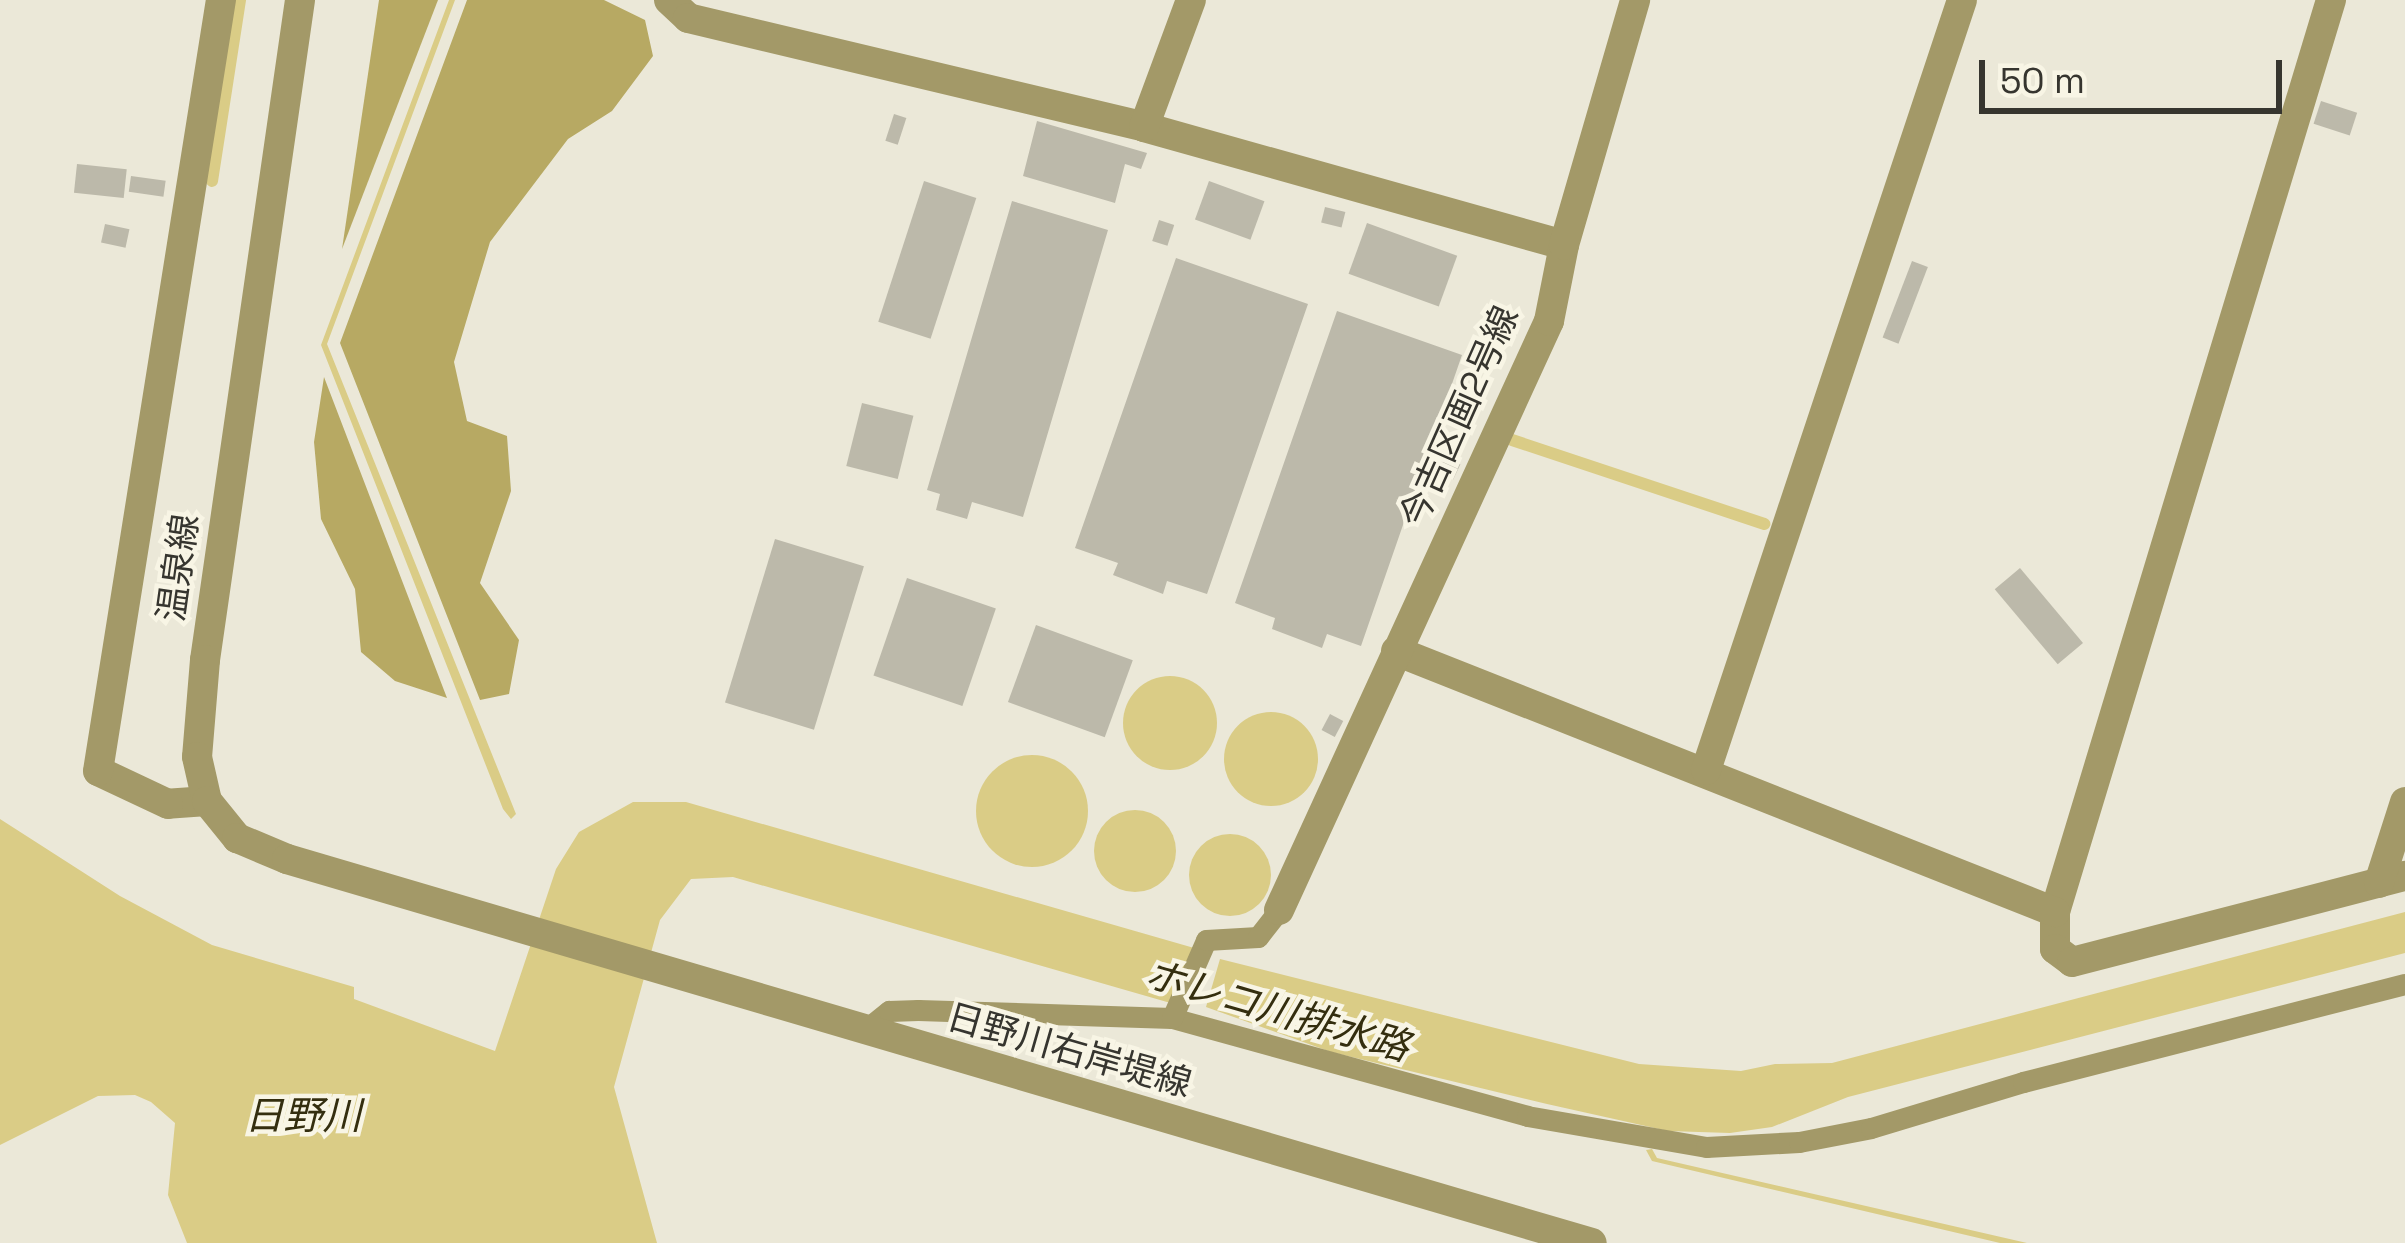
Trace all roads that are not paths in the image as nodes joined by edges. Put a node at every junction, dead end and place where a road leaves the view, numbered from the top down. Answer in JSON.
{"nodes":[{"id":1,"x":221,"y":0,"type":"edge"},
{"id":2,"x":300,"y":0,"type":"edge"},
{"id":3,"x":669,"y":0,"type":"edge"},
{"id":4,"x":1191,"y":0,"type":"edge"},
{"id":5,"x":1635,"y":0,"type":"edge"},
{"id":6,"x":1962,"y":0,"type":"edge"},
{"id":7,"x":2330,"y":0,"type":"edge"},
{"id":8,"x":1144,"y":127,"type":"junction"},
{"id":9,"x":1564,"y":244,"type":"junction"},
{"id":10,"x":1396,"y":651,"type":"junction"},
{"id":11,"x":1706,"y":770,"type":"junction"},
{"id":12,"x":208,"y":801,"type":"junction"},
{"id":13,"x":2405,"y":802,"type":"edge"},
{"id":14,"x":2392,"y":880,"type":"edge"},
{"id":15,"x":1279,"y":910,"type":"joint"},
{"id":16,"x":2055,"y":911,"type":"junction"},
{"id":17,"x":2405,"y":984,"type":"edge"},
{"id":18,"x":1172,"y":1018,"type":"junction"},
{"id":19,"x":864,"y":1031,"type":"junction"},
{"id":20,"x":1592,"y":1243,"type":"edge"}],
"edges":[{"from":1,"to":12,"type":"street"},
{"from":2,"to":12,"type":"street","name":"温泉線"},
{"from":3,"to":8,"type":"street"},
{"from":4,"to":8,"type":"street"},
{"from":5,"to":9,"type":"street","name":"今吉区画2号線"},
{"from":6,"to":11,"type":"street"},
{"from":7,"to":16,"type":"street"},
{"from":8,"to":9,"type":"street"},
{"from":9,"to":10,"type":"street","name":"今吉区画2号線"},
{"from":10,"to":11,"type":"street"},
{"from":10,"to":15,"type":"street","name":"今吉区画2号線"},
{"from":11,"to":16,"type":"street"},
{"from":12,"to":19,"type":"street","name":"日野川右岸堤線"},
{"from":13,"to":14,"type":"street"},
{"from":14,"to":16,"type":"street"},
{"from":15,"to":18,"type":"lane"},
{"from":17,"to":18,"type":"lane"},
{"from":18,"to":19,"type":"lane"},
{"from":19,"to":20,"type":"street","name":"日野川右岸堤線"}]}
